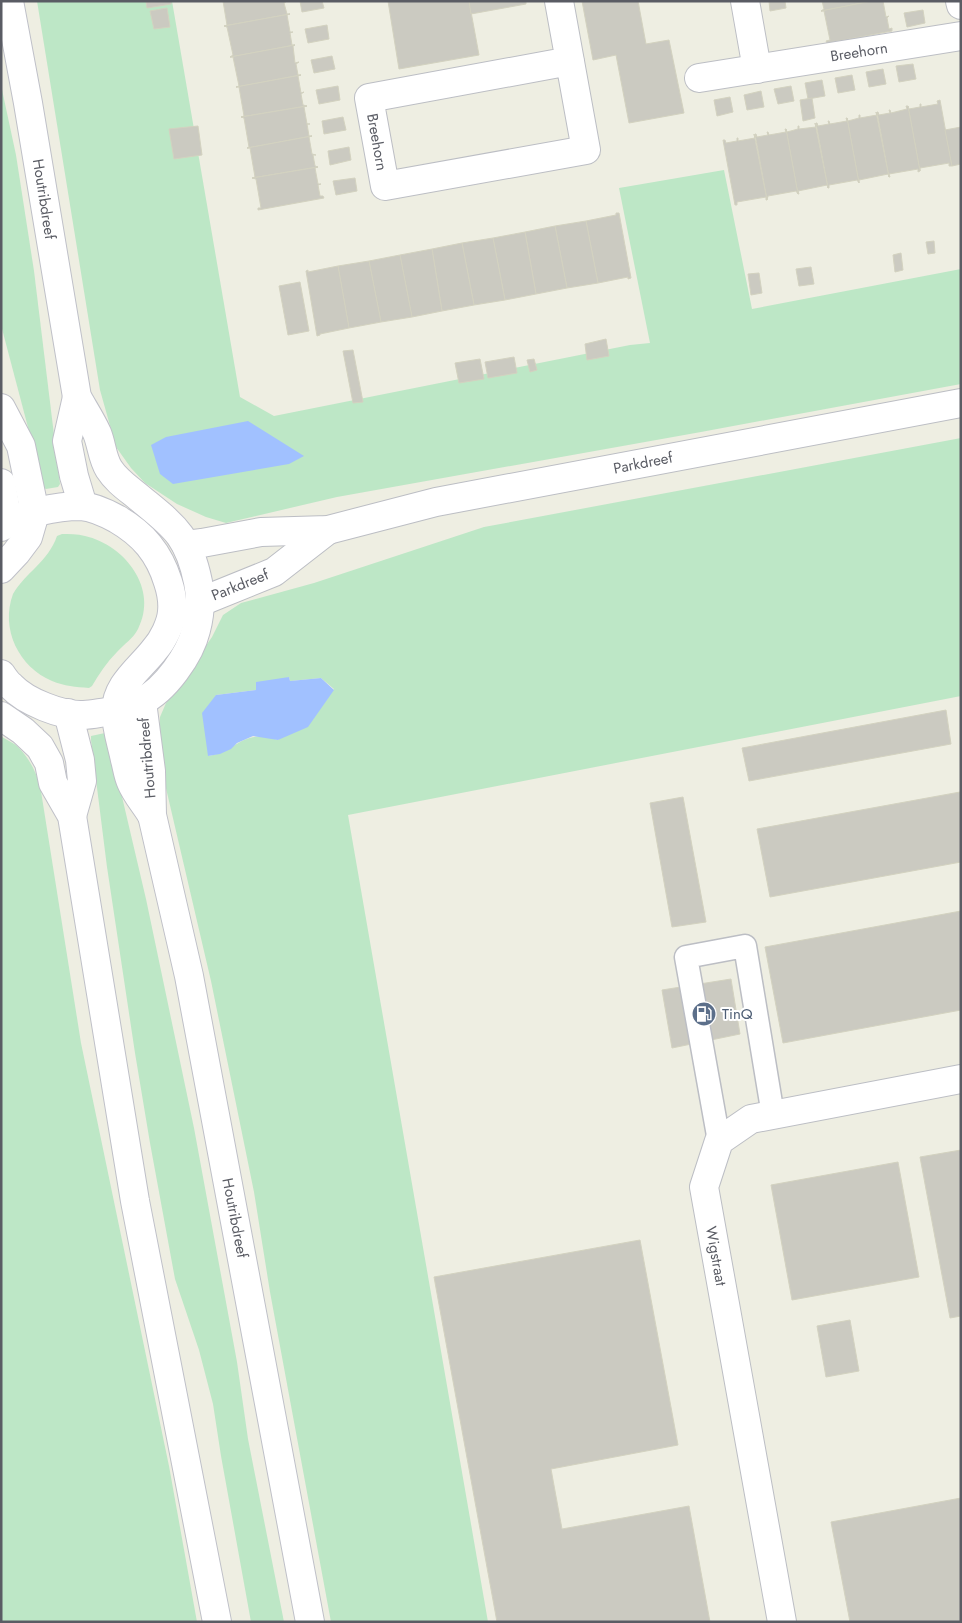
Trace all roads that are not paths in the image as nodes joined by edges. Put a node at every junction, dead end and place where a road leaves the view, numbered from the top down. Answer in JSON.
{"nodes":[{"id":1,"x":9,"y":1,"type":"edge"},
{"id":2,"x":559,"y":1,"type":"edge"},
{"id":3,"x":745,"y":1,"type":"edge"},
{"id":4,"x":961,"y":36,"type":"edge"},
{"id":5,"x":570,"y":62,"type":"junction"},
{"id":6,"x":757,"y":69,"type":"junction"},
{"id":7,"x":699,"y":78,"type":"dead end"},
{"id":8,"x":77,"y":396,"type":"junction"},
{"id":9,"x":961,"y":403,"type":"edge"},
{"id":10,"x":1,"y":408,"type":"edge"},
{"id":11,"x":1,"y":483,"type":"edge"},
{"id":12,"x":82,"y":506,"type":"junction"},
{"id":13,"x":35,"y":513,"type":"junction"},
{"id":14,"x":4,"y":525,"type":"edge"},
{"id":15,"x":328,"y":530,"type":"junction"},
{"id":16,"x":186,"y":545,"type":"junction"},
{"id":17,"x":153,"y":550,"type":"junction"},
{"id":18,"x":1,"y":569,"type":"edge"},
{"id":19,"x":200,"y":602,"type":"junction"},
{"id":20,"x":1,"y":674,"type":"edge"},
{"id":21,"x":142,"y":702,"type":"junction"},
{"id":22,"x":115,"y":710,"type":"junction"},
{"id":23,"x":68,"y":713,"type":"junction"},
{"id":24,"x":12,"y":723,"type":"edge"},
{"id":25,"x":152,"y":815,"type":"junction"},
{"id":26,"x":72,"y":816,"type":"junction"},
{"id":27,"x":961,"y":1079,"type":"edge"},
{"id":28,"x":773,"y":1115,"type":"junction"},
{"id":29,"x":718,"y":1141,"type":"junction"},
{"id":30,"x":217,"y":1622,"type":"edge"},
{"id":31,"x":310,"y":1622,"type":"edge"},
{"id":32,"x":782,"y":1622,"type":"edge"}],
"edges":[{"from":1,"to":8,"type":"main road","name":"Houtribdreef"},
{"from":2,"to":5,"type":"main road","name":"Breehorn"},
{"from":3,"to":6,"type":"main road"},
{"from":4,"to":6,"type":"main road","name":"Breehorn"},
{"from":5,"to":5,"type":"main road","name":"Breehorn"},
{"from":6,"to":7,"type":"main road","name":"Breehorn"},
{"from":8,"to":12,"type":"main road","name":"Houtribdreef"},
{"from":8,"to":16,"type":"main road","name":"Houtribdreef"},
{"from":9,"to":15,"type":"main road","name":"Parkdreef"},
{"from":10,"to":13,"type":"main road"},
{"from":11,"to":14,"type":"main road"},
{"from":12,"to":13,"type":"main road"},
{"from":12,"to":17,"type":"main road"},
{"from":13,"to":14,"type":"main road"},
{"from":13,"to":18,"type":"main road"},
{"from":15,"to":16,"type":"main road","name":"Parkdreef"},
{"from":15,"to":19,"type":"main road","name":"Parkdreef"},
{"from":16,"to":17,"type":"main road","name":"Parkdreef"},
{"from":16,"to":19,"type":"main road","name":"Houtribdreef"},
{"from":17,"to":22,"type":"main road"},
{"from":19,"to":21,"type":"main road","name":"Houtribdreef"},
{"from":20,"to":23,"type":"main road"},
{"from":21,"to":22,"type":"main road"},
{"from":21,"to":25,"type":"main road","name":"Houtribdreef"},
{"from":22,"to":23,"type":"main road"},
{"from":22,"to":25,"type":"main road","name":"Houtribdreef"},
{"from":23,"to":26,"type":"main road"},
{"from":24,"to":26,"type":"main road"},
{"from":25,"to":31,"type":"main road","name":"Houtribdreef"},
{"from":26,"to":30,"type":"main road"},
{"from":27,"to":28,"type":"main road"},
{"from":28,"to":29,"type":"main road"},
{"from":28,"to":29,"type":"lane"},
{"from":29,"to":32,"type":"main road","name":"Wigstraat"}]}
